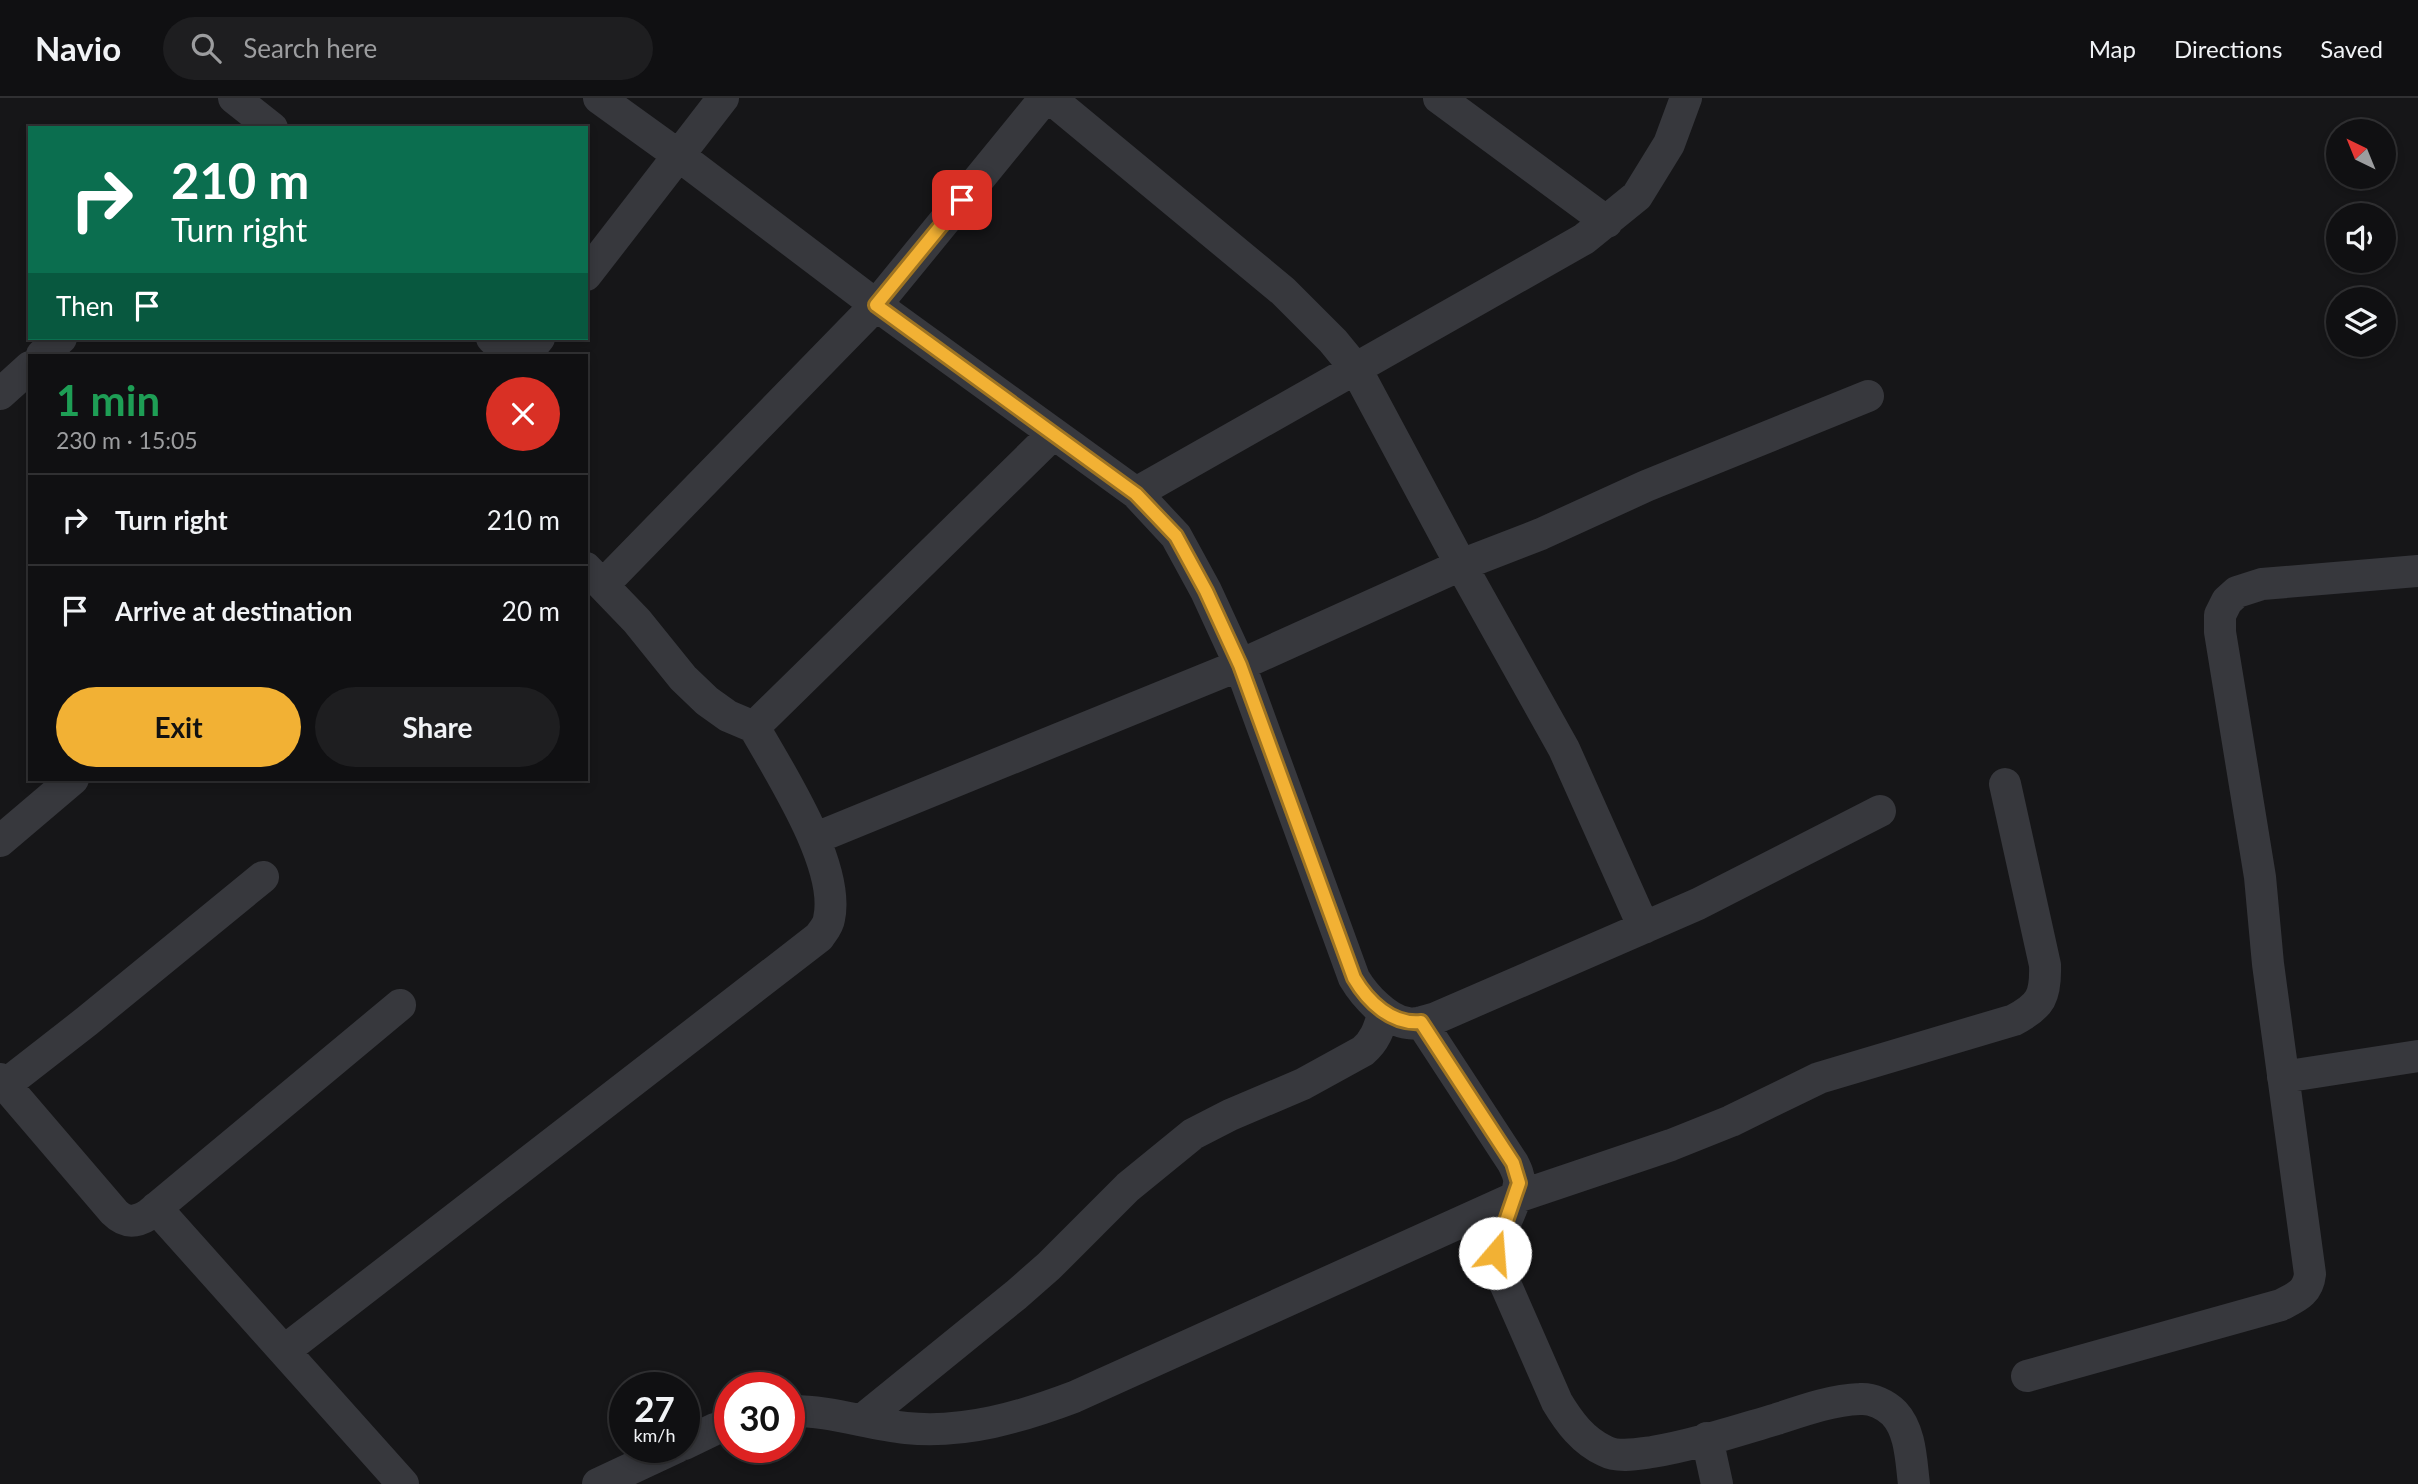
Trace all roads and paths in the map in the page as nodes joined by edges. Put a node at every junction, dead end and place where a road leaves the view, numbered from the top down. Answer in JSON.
{"nodes":[{"id":1,"x":234,"y":98,"type":"edge"},
{"id":2,"x":599,"y":98,"type":"edge"},
{"id":3,"x":723,"y":98,"type":"edge"},
{"id":4,"x":1047,"y":98,"type":"edge"},
{"id":5,"x":1438,"y":98,"type":"edge"},
{"id":6,"x":1686,"y":98,"type":"edge"},
{"id":7,"x":269,"y":126,"type":"edge"},
{"id":8,"x":678,"y":155,"type":"junction"},
{"id":9,"x":1607,"y":222,"type":"junction"},
{"id":10,"x":588,"y":272,"type":"edge"},
{"id":11,"x":876,"y":305,"type":"junction"},
{"id":12,"x":59,"y":340,"type":"edge"},
{"id":13,"x":494,"y":340,"type":"edge"},
{"id":14,"x":537,"y":340,"type":"edge"},
{"id":15,"x":43,"y":354,"type":"edge"},
{"id":16,"x":509,"y":354,"type":"edge"},
{"id":17,"x":526,"y":354,"type":"edge"},
{"id":18,"x":28,"y":369,"type":"edge"},
{"id":19,"x":1356,"y":369,"type":"junction"},
{"id":20,"x":0,"y":394,"type":"edge"},
{"id":21,"x":1868,"y":396,"type":"dead end"},
{"id":22,"x":1053,"y":434,"type":"junction"},
{"id":23,"x":1136,"y":494,"type":"junction"},
{"id":24,"x":1461,"y":565,"type":"junction"},
{"id":25,"x":2418,"y":571,"type":"edge"},
{"id":26,"x":595,"y":576,"type":"edge"},
{"id":27,"x":1240,"y":665,"type":"junction"},
{"id":28,"x":754,"y":727,"type":"junction"},
{"id":29,"x":71,"y":781,"type":"edge"},
{"id":30,"x":2005,"y":784,"type":"dead end"},
{"id":31,"x":1880,"y":811,"type":"dead end"},
{"id":32,"x":816,"y":838,"type":"junction"},
{"id":33,"x":0,"y":841,"type":"edge"},
{"id":34,"x":263,"y":877,"type":"dead end"},
{"id":35,"x":1644,"y":928,"type":"junction"},
{"id":36,"x":400,"y":1005,"type":"dead end"},
{"id":37,"x":1384,"y":1012,"type":"junction"},
{"id":38,"x":1421,"y":1022,"type":"junction"},
{"id":39,"x":2418,"y":1056,"type":"edge"},
{"id":40,"x":2283,"y":1077,"type":"junction"},
{"id":41,"x":3,"y":1082,"type":"edge"},
{"id":42,"x":1514,"y":1198,"type":"junction"},
{"id":43,"x":156,"y":1208,"type":"junction"},
{"id":44,"x":284,"y":1351,"type":"junction"},
{"id":45,"x":2027,"y":1376,"type":"dead end"},
{"id":46,"x":805,"y":1410,"type":"edge"},
{"id":47,"x":862,"y":1420,"type":"junction"},
{"id":48,"x":1707,"y":1438,"type":"junction"},
{"id":49,"x":643,"y":1463,"type":"edge"},
{"id":50,"x":403,"y":1484,"type":"edge"},
{"id":51,"x":598,"y":1484,"type":"edge"},
{"id":52,"x":1717,"y":1484,"type":"edge"},
{"id":53,"x":1914,"y":1484,"type":"edge"}],
"edges":[{"from":1,"to":7,"type":"street"},
{"from":2,"to":8,"type":"street"},
{"from":3,"to":8,"type":"street"},
{"from":4,"to":11,"type":"street"},
{"from":4,"to":19,"type":"street"},
{"from":5,"to":9,"type":"street"},
{"from":6,"to":9,"type":"street"},
{"from":8,"to":10,"type":"street"},
{"from":8,"to":11,"type":"street"},
{"from":9,"to":19,"type":"street"},
{"from":11,"to":22,"type":"street"},
{"from":11,"to":26,"type":"street"},
{"from":12,"to":15,"type":"street"},
{"from":13,"to":16,"type":"street"},
{"from":14,"to":17,"type":"street"},
{"from":18,"to":20,"type":"street"},
{"from":19,"to":23,"type":"street"},
{"from":19,"to":24,"type":"street"},
{"from":21,"to":24,"type":"street"},
{"from":22,"to":23,"type":"street"},
{"from":22,"to":28,"type":"street"},
{"from":23,"to":27,"type":"street"},
{"from":24,"to":27,"type":"street"},
{"from":24,"to":35,"type":"street"},
{"from":25,"to":40,"type":"street"},
{"from":26,"to":28,"type":"street"},
{"from":27,"to":32,"type":"street"},
{"from":27,"to":37,"type":"street"},
{"from":28,"to":32,"type":"street"},
{"from":29,"to":33,"type":"street"},
{"from":30,"to":42,"type":"street"},
{"from":31,"to":35,"type":"street"},
{"from":32,"to":44,"type":"street"},
{"from":34,"to":41,"type":"street"},
{"from":35,"to":38,"type":"street"},
{"from":36,"to":43,"type":"street"},
{"from":37,"to":38,"type":"street"},
{"from":37,"to":47,"type":"street"},
{"from":38,"to":42,"type":"street"},
{"from":39,"to":40,"type":"street"},
{"from":40,"to":45,"type":"street"},
{"from":41,"to":43,"type":"street"},
{"from":42,"to":47,"type":"street"},
{"from":42,"to":48,"type":"street"},
{"from":43,"to":44,"type":"street"},
{"from":44,"to":50,"type":"street"},
{"from":46,"to":47,"type":"street"},
{"from":48,"to":52,"type":"street"},
{"from":48,"to":53,"type":"street"},
{"from":49,"to":51,"type":"street"}]}
